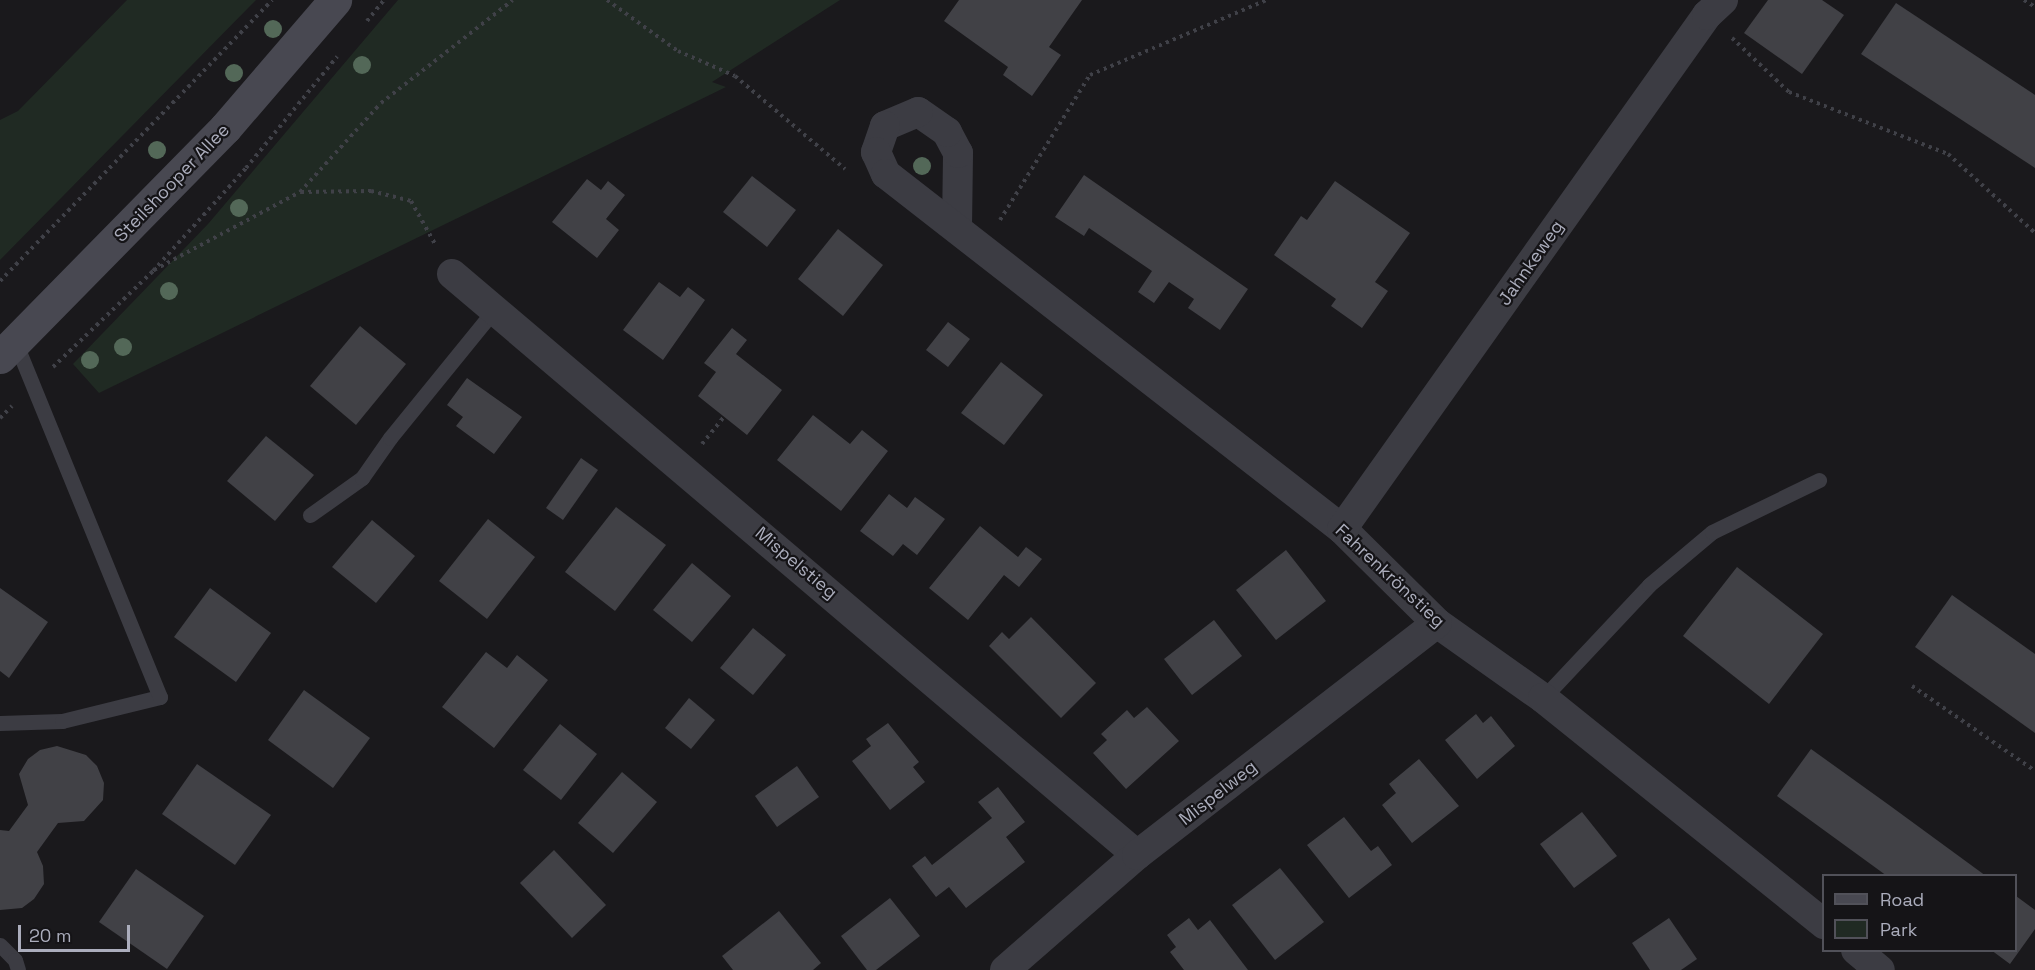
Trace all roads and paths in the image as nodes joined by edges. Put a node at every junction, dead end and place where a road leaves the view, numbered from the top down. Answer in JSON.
{"nodes":[{"id":1,"x":272,"y":0,"type":"edge"},
{"id":2,"x":336,"y":0,"type":"edge"},
{"id":3,"x":384,"y":0,"type":"edge"},
{"id":4,"x":513,"y":0,"type":"edge"},
{"id":5,"x":607,"y":0,"type":"edge"},
{"id":6,"x":1267,"y":0,"type":"edge"},
{"id":7,"x":2024,"y":0,"type":"edge"},
{"id":8,"x":2035,"y":7,"type":"edge"},
{"id":9,"x":1715,"y":8,"type":"edge"},
{"id":10,"x":359,"y":30,"type":"dead end"},
{"id":11,"x":344,"y":49,"type":"dead end"},
{"id":12,"x":886,"y":174,"type":"junction"},
{"id":13,"x":300,"y":192,"type":"junction"},
{"id":14,"x":957,"y":227,"type":"junction"},
{"id":15,"x":2035,"y":233,"type":"edge"},
{"id":16,"x":988,"y":251,"type":"junction"},
{"id":17,"x":153,"y":271,"type":"junction"},
{"id":18,"x":452,"y":274,"type":"joint"},
{"id":19,"x":0,"y":281,"type":"edge"},
{"id":20,"x":495,"y":309,"type":"junction"},
{"id":21,"x":8,"y":350,"type":"edge"},
{"id":22,"x":32,"y":387,"type":"junction"},
{"id":23,"x":0,"y":418,"type":"edge"},
{"id":24,"x":1819,"y":480,"type":"dead end"},
{"id":25,"x":310,"y":514,"type":"dead end"},
{"id":26,"x":1342,"y":529,"type":"junction"},
{"id":27,"x":1437,"y":623,"type":"junction"},
{"id":28,"x":1912,"y":686,"type":"dead end"},
{"id":29,"x":1543,"y":698,"type":"junction"},
{"id":30,"x":0,"y":723,"type":"edge"},
{"id":31,"x":2035,"y":771,"type":"edge"},
{"id":32,"x":1137,"y":855,"type":"junction"},
{"id":33,"x":1822,"y":922,"type":"edge"},
{"id":34,"x":0,"y":945,"type":"edge"},
{"id":35,"x":1857,"y":952,"type":"edge"},
{"id":36,"x":18,"y":970,"type":"edge"},
{"id":37,"x":1005,"y":970,"type":"edge"},
{"id":38,"x":1880,"y":970,"type":"edge"}],
"edges":[{"from":1,"to":19,"type":"path"},
{"from":2,"to":21,"type":"main road","name":"Steilshooper Allee"},
{"from":3,"to":10,"type":"path"},
{"from":4,"to":13,"type":"path"},
{"from":5,"to":12,"type":"path"},
{"from":6,"to":16,"type":"path"},
{"from":7,"to":8,"type":"path"},
{"from":9,"to":15,"type":"path"},
{"from":9,"to":26,"type":"street","name":"Jahnkeweg"},
{"from":11,"to":17,"type":"path"},
{"from":12,"to":14,"type":"street","name":"Fahrenkrönstieg"},
{"from":12,"to":14,"type":"street"},
{"from":13,"to":17,"type":"path"},
{"from":13,"to":18,"type":"path"},
{"from":14,"to":16,"type":"street","name":"Fahrenkrönstieg"},
{"from":16,"to":26,"type":"street","name":"Fahrenkrönstieg"},
{"from":17,"to":22,"type":"path"},
{"from":18,"to":20,"type":"street","name":"Mispelstieg"},
{"from":20,"to":25,"type":"lane"},
{"from":20,"to":32,"type":"street","name":"Mispelstieg"},
{"from":21,"to":22,"type":"lane"},
{"from":22,"to":23,"type":"path"},
{"from":22,"to":30,"type":"lane"},
{"from":24,"to":29,"type":"lane"},
{"from":26,"to":27,"type":"street","name":"Fahrenkrönstieg"},
{"from":27,"to":29,"type":"street","name":"Fahrenkrönstieg"},
{"from":27,"to":32,"type":"street","name":"Mispelweg"},
{"from":28,"to":31,"type":"path"},
{"from":29,"to":33,"type":"street","name":"Fahrenkrönstieg"},
{"from":32,"to":37,"type":"street","name":"Mispelweg"},
{"from":34,"to":36,"type":"lane"},
{"from":35,"to":38,"type":"street"}]}
